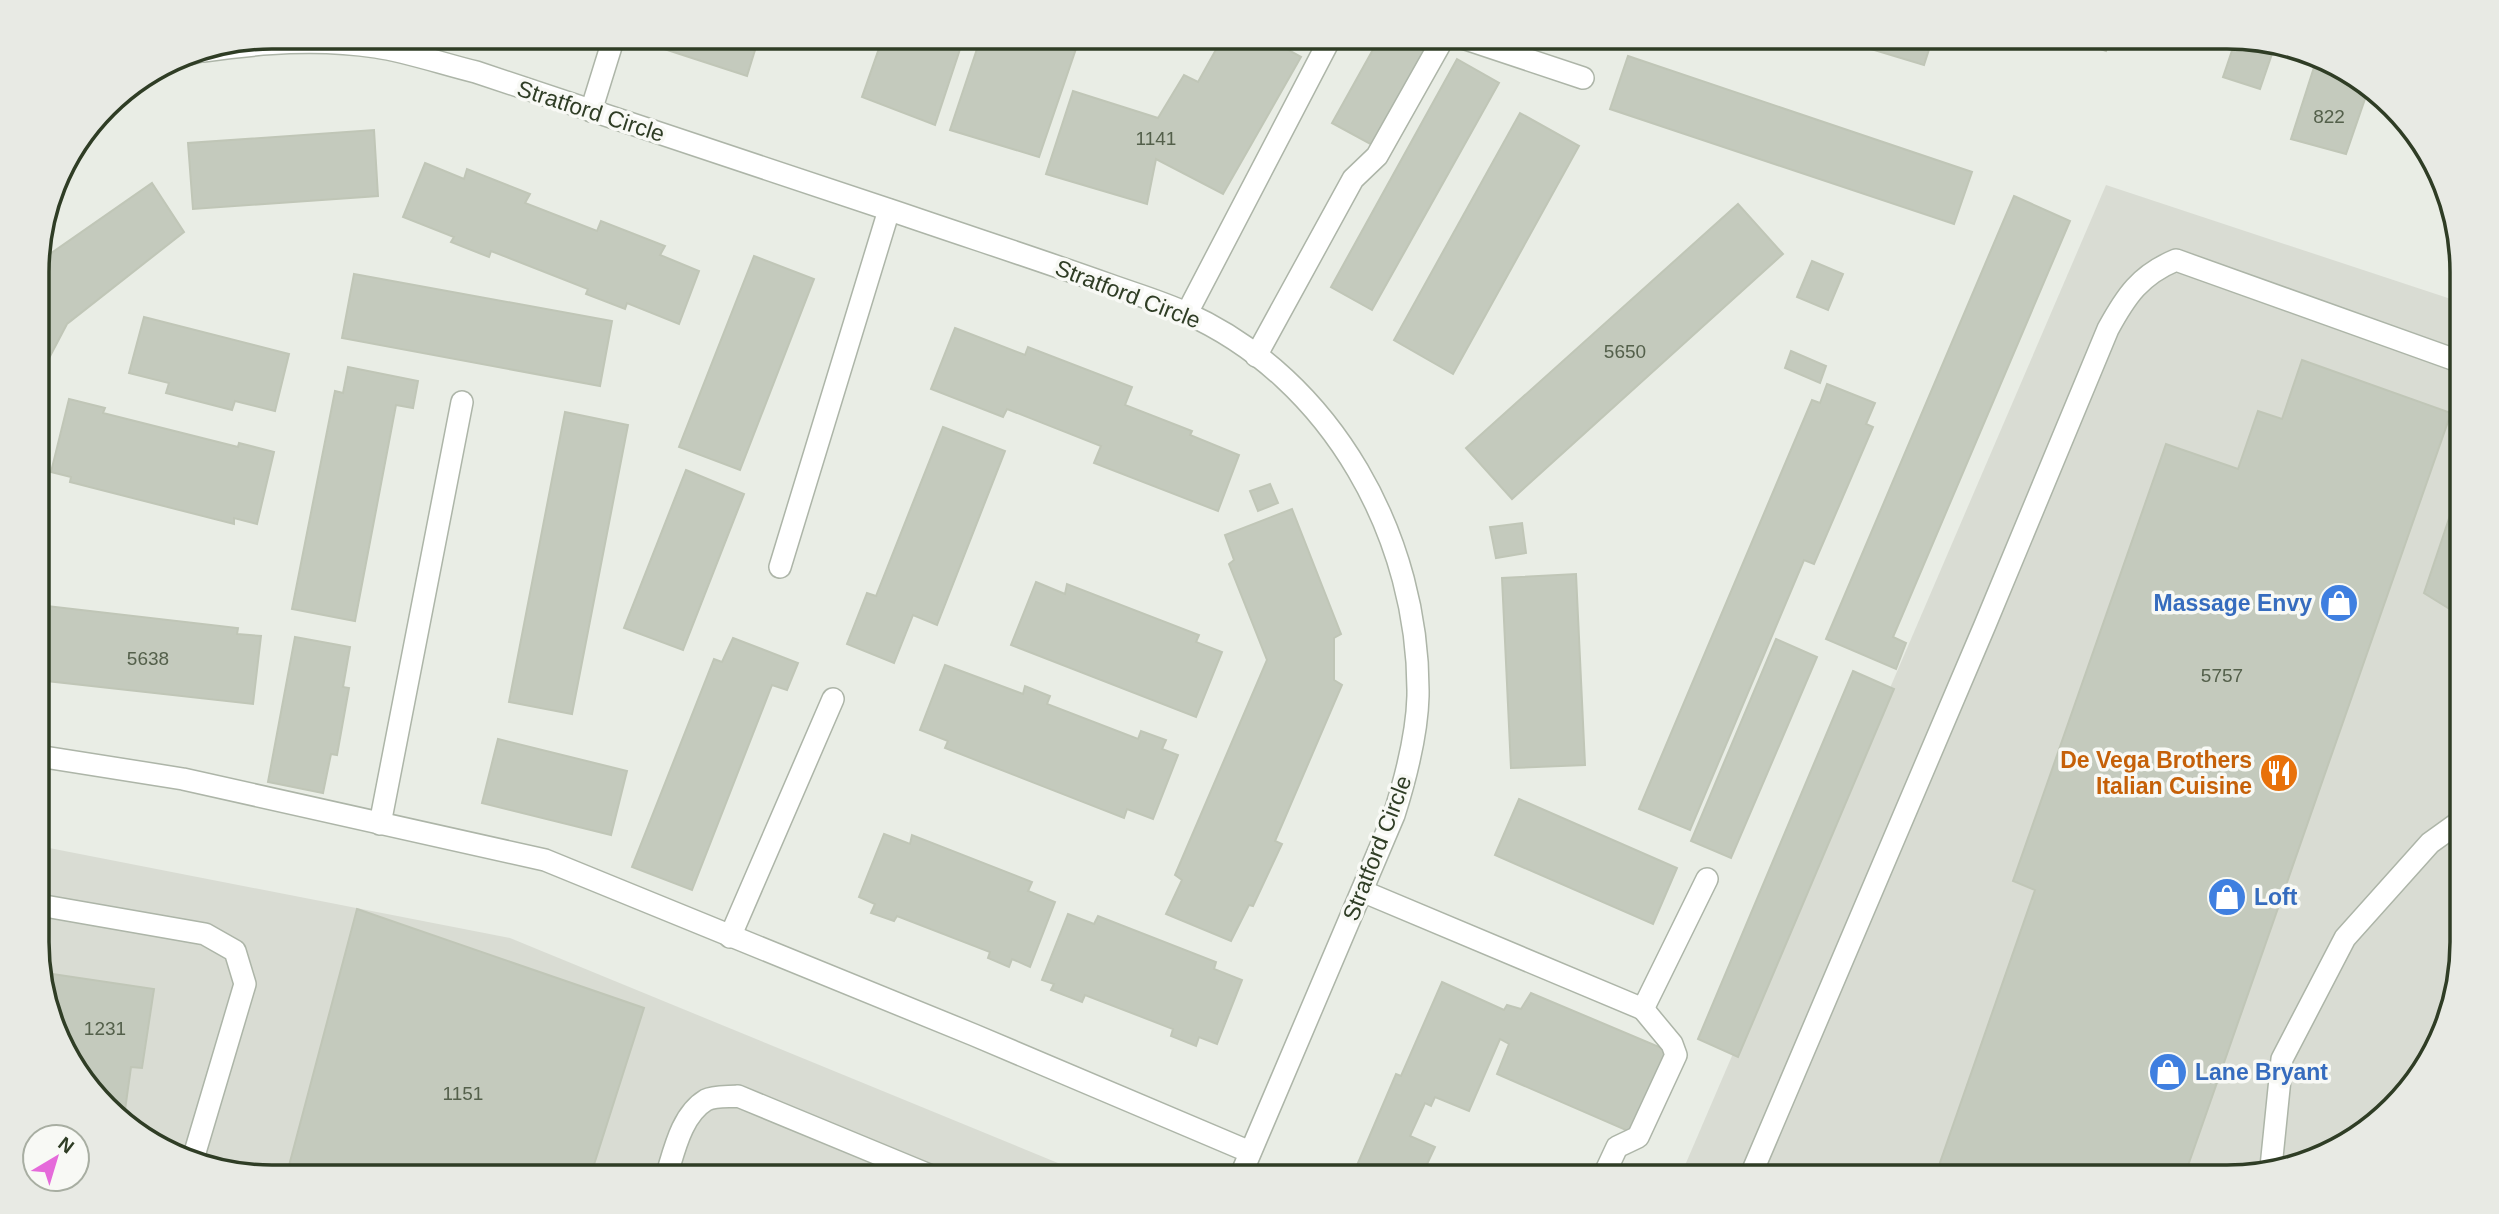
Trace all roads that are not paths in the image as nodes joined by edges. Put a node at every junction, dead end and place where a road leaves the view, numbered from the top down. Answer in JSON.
{"nodes":[{"id":1,"x":385,"y":49,"type":"edge"},
{"id":2,"x":610,"y":49,"type":"edge"},
{"id":3,"x":1325,"y":49,"type":"edge"},
{"id":4,"x":1437,"y":49,"type":"edge"},
{"id":5,"x":1496,"y":49,"type":"edge"},
{"id":6,"x":1583,"y":78,"type":"dead end"},
{"id":7,"x":591,"y":111,"type":"junction"},
{"id":8,"x":889,"y":210,"type":"junction"},
{"id":9,"x":1187,"y":313,"type":"junction"},
{"id":10,"x":1256,"y":356,"type":"junction"},
{"id":11,"x":2450,"y":358,"type":"edge"},
{"id":12,"x":462,"y":401,"type":"dead end"},
{"id":13,"x":780,"y":567,"type":"dead end"},
{"id":14,"x":833,"y":699,"type":"dead end"},
{"id":15,"x":49,"y":758,"type":"edge"},
{"id":16,"x":380,"y":824,"type":"junction"},
{"id":17,"x":2450,"y":829,"type":"edge"},
{"id":18,"x":1707,"y":879,"type":"dead end"},
{"id":19,"x":1362,"y":891,"type":"junction"},
{"id":20,"x":49,"y":907,"type":"edge"},
{"id":21,"x":730,"y":937,"type":"junction"},
{"id":22,"x":1643,"y":1009,"type":"junction"},
{"id":23,"x":195,"y":1151,"type":"edge"},
{"id":24,"x":1250,"y":1152,"type":"junction"},
{"id":25,"x":2272,"y":1161,"type":"edge"},
{"id":26,"x":670,"y":1165,"type":"edge"},
{"id":27,"x":905,"y":1165,"type":"edge"},
{"id":28,"x":1245,"y":1165,"type":"edge"},
{"id":29,"x":1609,"y":1165,"type":"edge"},
{"id":30,"x":1755,"y":1165,"type":"edge"}],
"edges":[{"from":1,"to":7,"type":"street","name":"Stratford Circle"},
{"from":2,"to":7,"type":"street"},
{"from":3,"to":9,"type":"street"},
{"from":4,"to":10,"type":"street"},
{"from":5,"to":6,"type":"street"},
{"from":7,"to":8,"type":"street","name":"Stratford Circle"},
{"from":8,"to":9,"type":"street","name":"Stratford Circle"},
{"from":8,"to":13,"type":"street"},
{"from":9,"to":10,"type":"street","name":"Stratford Circle"},
{"from":10,"to":19,"type":"street","name":"Stratford Circle"},
{"from":11,"to":30,"type":"street"},
{"from":12,"to":16,"type":"street"},
{"from":14,"to":21,"type":"street"},
{"from":15,"to":16,"type":"street"},
{"from":16,"to":21,"type":"street"},
{"from":17,"to":25,"type":"street"},
{"from":18,"to":22,"type":"street"},
{"from":19,"to":22,"type":"street"},
{"from":19,"to":24,"type":"street","name":"Stratford Circle"},
{"from":20,"to":23,"type":"street"},
{"from":21,"to":24,"type":"street"},
{"from":22,"to":29,"type":"street"},
{"from":24,"to":28,"type":"street","name":"Stratford Circle"},
{"from":26,"to":27,"type":"street"}]}
